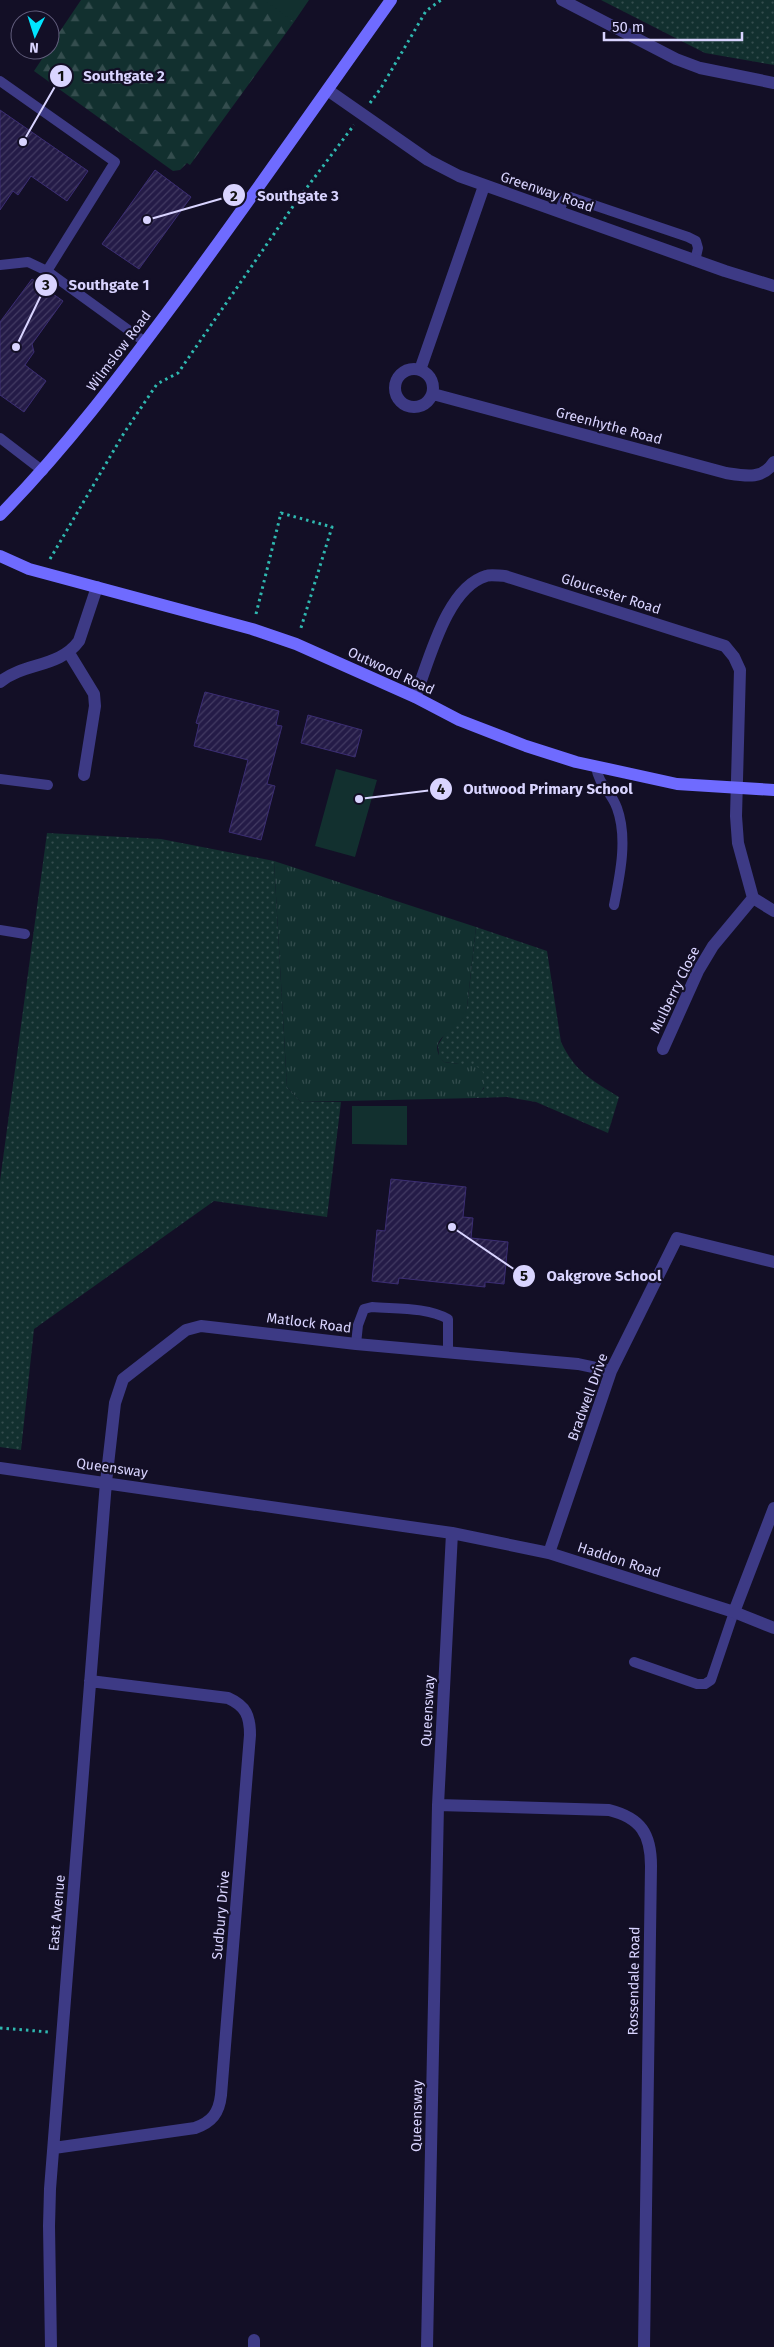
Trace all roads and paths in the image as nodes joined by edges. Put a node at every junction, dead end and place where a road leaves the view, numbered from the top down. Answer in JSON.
{"nodes":[{"id":1,"x":391,"y":0,"type":"edge"},
{"id":2,"x":441,"y":0,"type":"edge"},
{"id":3,"x":562,"y":0,"type":"edge"},
{"id":4,"x":0,"y":81,"type":"edge"},
{"id":5,"x":774,"y":83,"type":"edge"},
{"id":6,"x":329,"y":91,"type":"junction"},
{"id":7,"x":375,"y":97,"type":"dead end"},
{"id":8,"x":354,"y":125,"type":"dead end"},
{"id":9,"x":484,"y":186,"type":"junction"},
{"id":10,"x":559,"y":211,"type":"junction"},
{"id":11,"x":694,"y":261,"type":"junction"},
{"id":12,"x":0,"y":265,"type":"edge"},
{"id":13,"x":47,"y":271,"type":"junction"},
{"id":14,"x":774,"y":286,"type":"edge"},
{"id":15,"x":145,"y":342,"type":"junction"},
{"id":16,"x":420,"y":370,"type":"junction"},
{"id":17,"x":433,"y":394,"type":"junction"},
{"id":18,"x":0,"y":438,"type":"edge"},
{"id":19,"x":774,"y":462,"type":"edge"},
{"id":20,"x":43,"y":471,"type":"junction"},
{"id":21,"x":0,"y":515,"type":"edge"},
{"id":22,"x":0,"y":556,"type":"edge"},
{"id":23,"x":42,"y":573,"type":"junction"},
{"id":24,"x":97,"y":587,"type":"junction"},
{"id":25,"x":252,"y":629,"type":"junction"},
{"id":26,"x":296,"y":644,"type":"junction"},
{"id":27,"x":68,"y":653,"type":"junction"},
{"id":28,"x":0,"y":682,"type":"edge"},
{"id":29,"x":415,"y":697,"type":"junction"},
{"id":30,"x":596,"y":767,"type":"junction"},
{"id":31,"x":84,"y":775,"type":"dead end"},
{"id":32,"x":0,"y":779,"type":"edge"},
{"id":33,"x":48,"y":785,"type":"dead end"},
{"id":34,"x":737,"y":789,"type":"junction"},
{"id":35,"x":774,"y":790,"type":"edge"},
{"id":36,"x":753,"y":898,"type":"junction"},
{"id":37,"x":614,"y":905,"type":"dead end"},
{"id":38,"x":774,"y":911,"type":"edge"},
{"id":39,"x":0,"y":930,"type":"edge"},
{"id":40,"x":25,"y":934,"type":"dead end"},
{"id":41,"x":663,"y":1049,"type":"dead end"},
{"id":42,"x":774,"y":1262,"type":"edge"},
{"id":43,"x":356,"y":1344,"type":"junction"},
{"id":44,"x":448,"y":1351,"type":"junction"},
{"id":45,"x":611,"y":1371,"type":"junction"},
{"id":46,"x":0,"y":1468,"type":"edge"},
{"id":47,"x":106,"y":1482,"type":"junction"},
{"id":48,"x":774,"y":1508,"type":"edge"},
{"id":49,"x":452,"y":1532,"type":"junction"},
{"id":50,"x":549,"y":1553,"type":"junction"},
{"id":51,"x":734,"y":1612,"type":"junction"},
{"id":52,"x":774,"y":1628,"type":"edge"},
{"id":53,"x":634,"y":1662,"type":"dead end"},
{"id":54,"x":90,"y":1681,"type":"junction"},
{"id":55,"x":438,"y":1805,"type":"junction"},
{"id":56,"x":0,"y":2028,"type":"edge"},
{"id":57,"x":62,"y":2033,"type":"junction"},
{"id":58,"x":54,"y":2148,"type":"junction"},
{"id":59,"x":51,"y":2347,"type":"edge"},
{"id":60,"x":427,"y":2347,"type":"edge"},
{"id":61,"x":644,"y":2347,"type":"edge"}],
"edges":[{"from":1,"to":6,"type":"street","name":"Wilmslow Road"},
{"from":2,"to":7,"type":"path"},
{"from":3,"to":5,"type":"street"},
{"from":4,"to":13,"type":"lane"},
{"from":6,"to":9,"type":"street","name":"Greenway Road"},
{"from":6,"to":15,"type":"street","name":"Wilmslow Road"},
{"from":8,"to":23,"type":"path"},
{"from":9,"to":10,"type":"street","name":"Greenway Road"},
{"from":9,"to":16,"type":"street"},
{"from":10,"to":11,"type":"street","name":"Greenway Road"},
{"from":10,"to":11,"type":"lane"},
{"from":11,"to":14,"type":"street","name":"Greenway Road"},
{"from":12,"to":13,"type":"lane"},
{"from":13,"to":15,"type":"lane"},
{"from":15,"to":20,"type":"street","name":"Wilmslow Road"},
{"from":16,"to":17,"type":"street"},
{"from":16,"to":17,"type":"street"},
{"from":17,"to":19,"type":"street","name":"Greenhythe Road"},
{"from":18,"to":20,"type":"lane"},
{"from":20,"to":21,"type":"street","name":"Wilmslow Road"},
{"from":22,"to":23,"type":"street","name":"Outwood Road"},
{"from":23,"to":24,"type":"street","name":"Outwood Road"},
{"from":24,"to":25,"type":"street","name":"Outwood Road"},
{"from":24,"to":27,"type":"street"},
{"from":25,"to":26,"type":"street","name":"Outwood Road"},
{"from":25,"to":26,"type":"path"},
{"from":26,"to":29,"type":"street","name":"Outwood Road"},
{"from":27,"to":28,"type":"street"},
{"from":27,"to":31,"type":"street"},
{"from":29,"to":30,"type":"street","name":"Outwood Road"},
{"from":29,"to":34,"type":"street","name":"Gloucester Road"},
{"from":30,"to":34,"type":"street","name":"Outwood Road"},
{"from":30,"to":37,"type":"lane"},
{"from":32,"to":33,"type":"lane"},
{"from":34,"to":35,"type":"street","name":"Outwood Road"},
{"from":34,"to":36,"type":"street","name":"Gloucester Road"},
{"from":36,"to":38,"type":"street"},
{"from":36,"to":41,"type":"street","name":"Mulberry Close"},
{"from":39,"to":40,"type":"lane"},
{"from":42,"to":45,"type":"street","name":"Bradwell Drive"},
{"from":43,"to":44,"type":"street","name":"Matlock Road"},
{"from":43,"to":44,"type":"lane"},
{"from":43,"to":47,"type":"street","name":"Matlock Road"},
{"from":44,"to":45,"type":"street","name":"Matlock Road"},
{"from":45,"to":50,"type":"street","name":"Bradwell Drive"},
{"from":46,"to":47,"type":"street","name":"Queensway"},
{"from":47,"to":49,"type":"street","name":"Queensway"},
{"from":47,"to":54,"type":"street","name":"East Avenue"},
{"from":48,"to":51,"type":"street"},
{"from":49,"to":50,"type":"street","name":"Haddon Road"},
{"from":49,"to":55,"type":"street","name":"Queensway"},
{"from":50,"to":51,"type":"street","name":"Haddon Road"},
{"from":51,"to":52,"type":"street","name":"Haddon Road"},
{"from":51,"to":53,"type":"lane"},
{"from":54,"to":57,"type":"street","name":"East Avenue"},
{"from":54,"to":58,"type":"street","name":"Sudbury Drive"},
{"from":55,"to":60,"type":"street","name":"Queensway"},
{"from":55,"to":61,"type":"street","name":"Rossendale Road"},
{"from":56,"to":57,"type":"path"},
{"from":57,"to":58,"type":"street","name":"East Avenue"},
{"from":58,"to":59,"type":"street","name":"East Avenue"}]}
